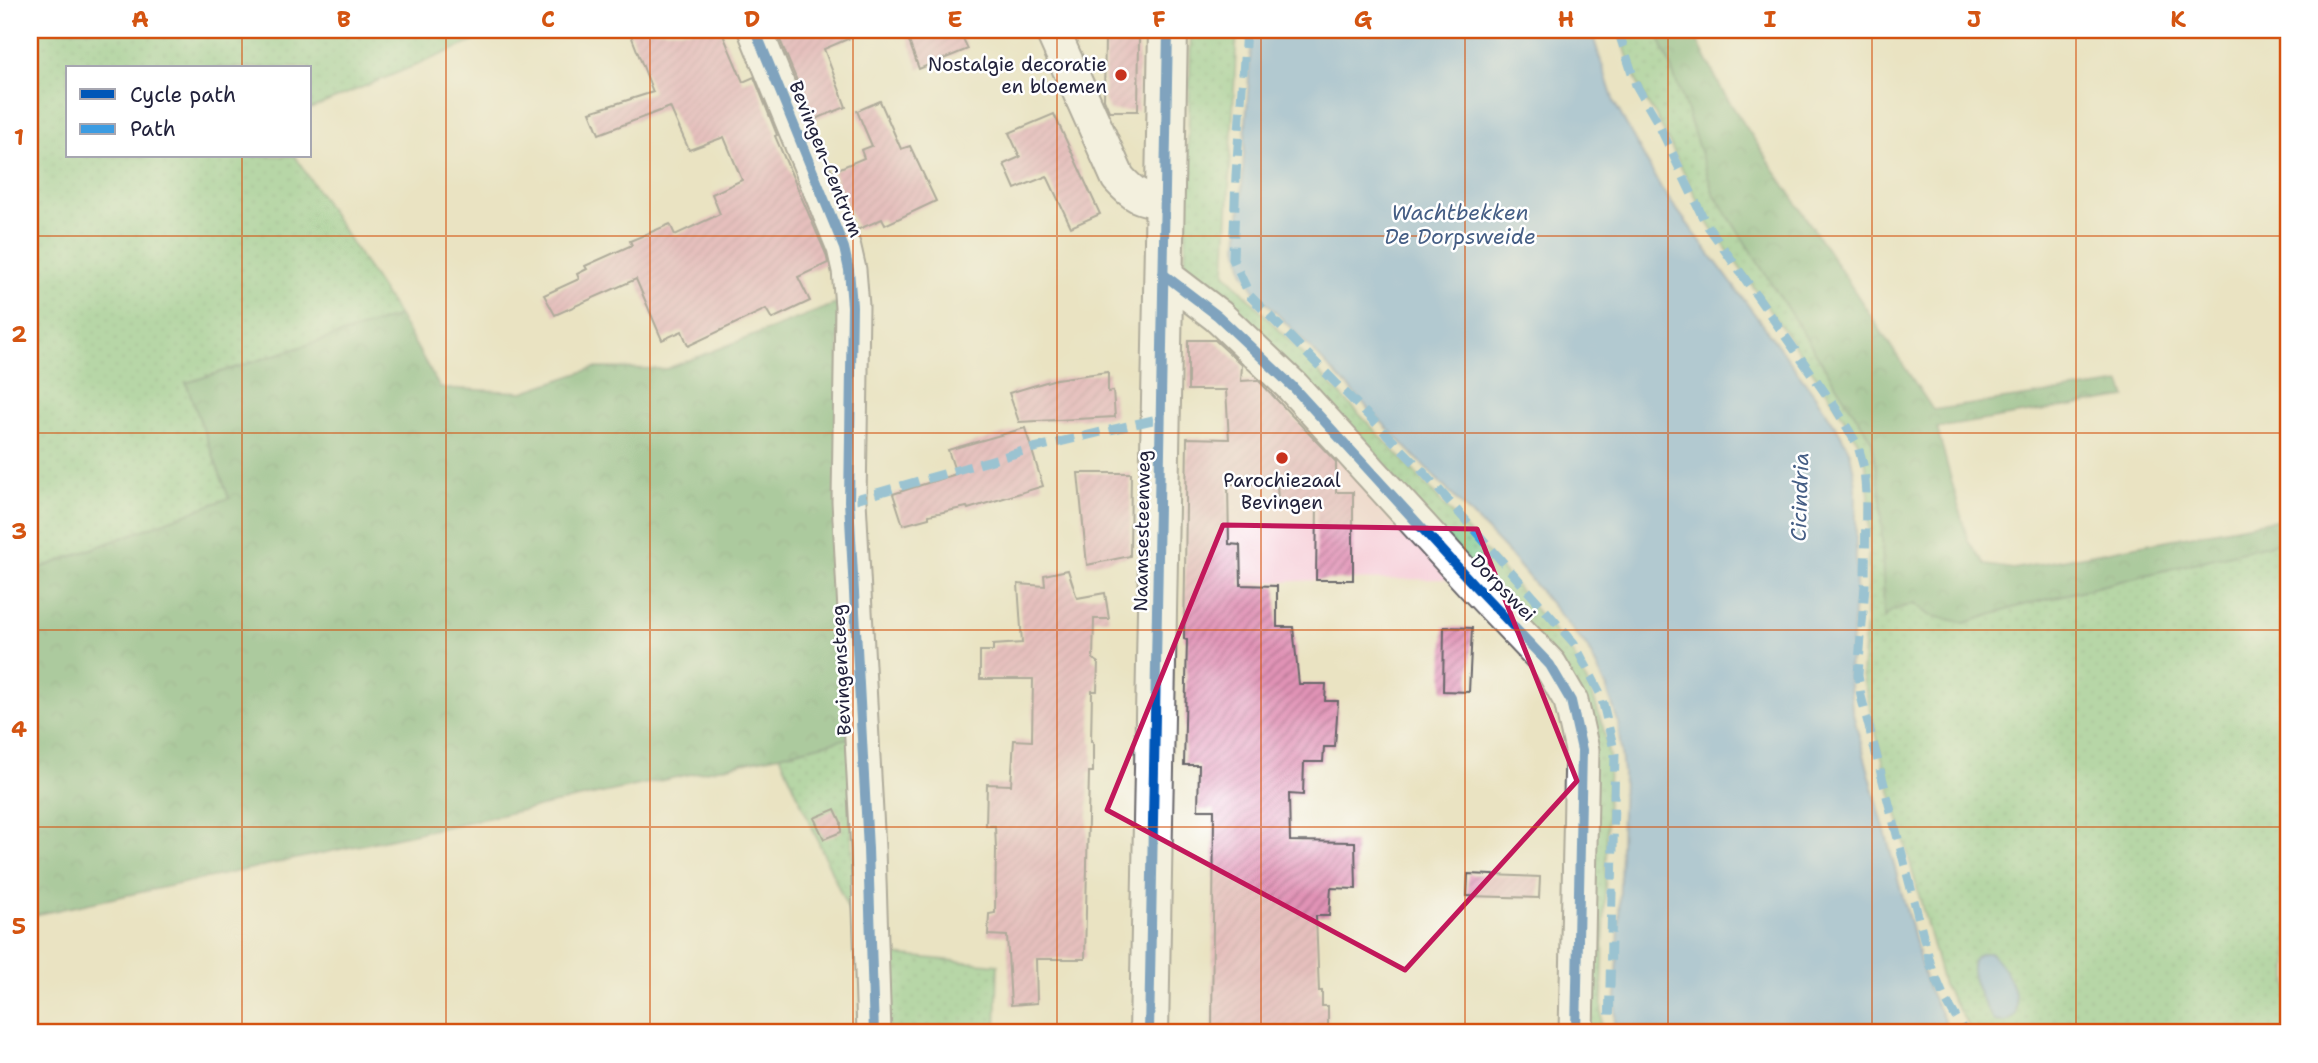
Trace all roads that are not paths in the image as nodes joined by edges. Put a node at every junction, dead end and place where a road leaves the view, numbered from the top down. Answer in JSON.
{"nodes":[{"id":1,"x":755,"y":30,"type":"edge"},
{"id":2,"x":1052,"y":30,"type":"edge"},
{"id":3,"x":1168,"y":30,"type":"edge"},
{"id":4,"x":1164,"y":202,"type":"junction"},
{"id":5,"x":1163,"y":274,"type":"junction"},
{"id":6,"x":852,"y":306,"type":"joint"},
{"id":7,"x":874,"y":1033,"type":"edge"},
{"id":8,"x":1150,"y":1033,"type":"edge"},
{"id":9,"x":1576,"y":1033,"type":"edge"}],
"edges":[{"from":1,"to":6,"type":"street","name":"Bevingen-Centrum"},
{"from":2,"to":4,"type":"street"},
{"from":3,"to":4,"type":"main road","name":"Naamsesteenweg"},
{"from":4,"to":5,"type":"main road","name":"Naamsesteenweg"},
{"from":5,"to":8,"type":"main road","name":"Naamsesteenweg"},
{"from":5,"to":9,"type":"street","name":"Dorpswei"},
{"from":6,"to":7,"type":"street","name":"Bevingensteeg"}]}
